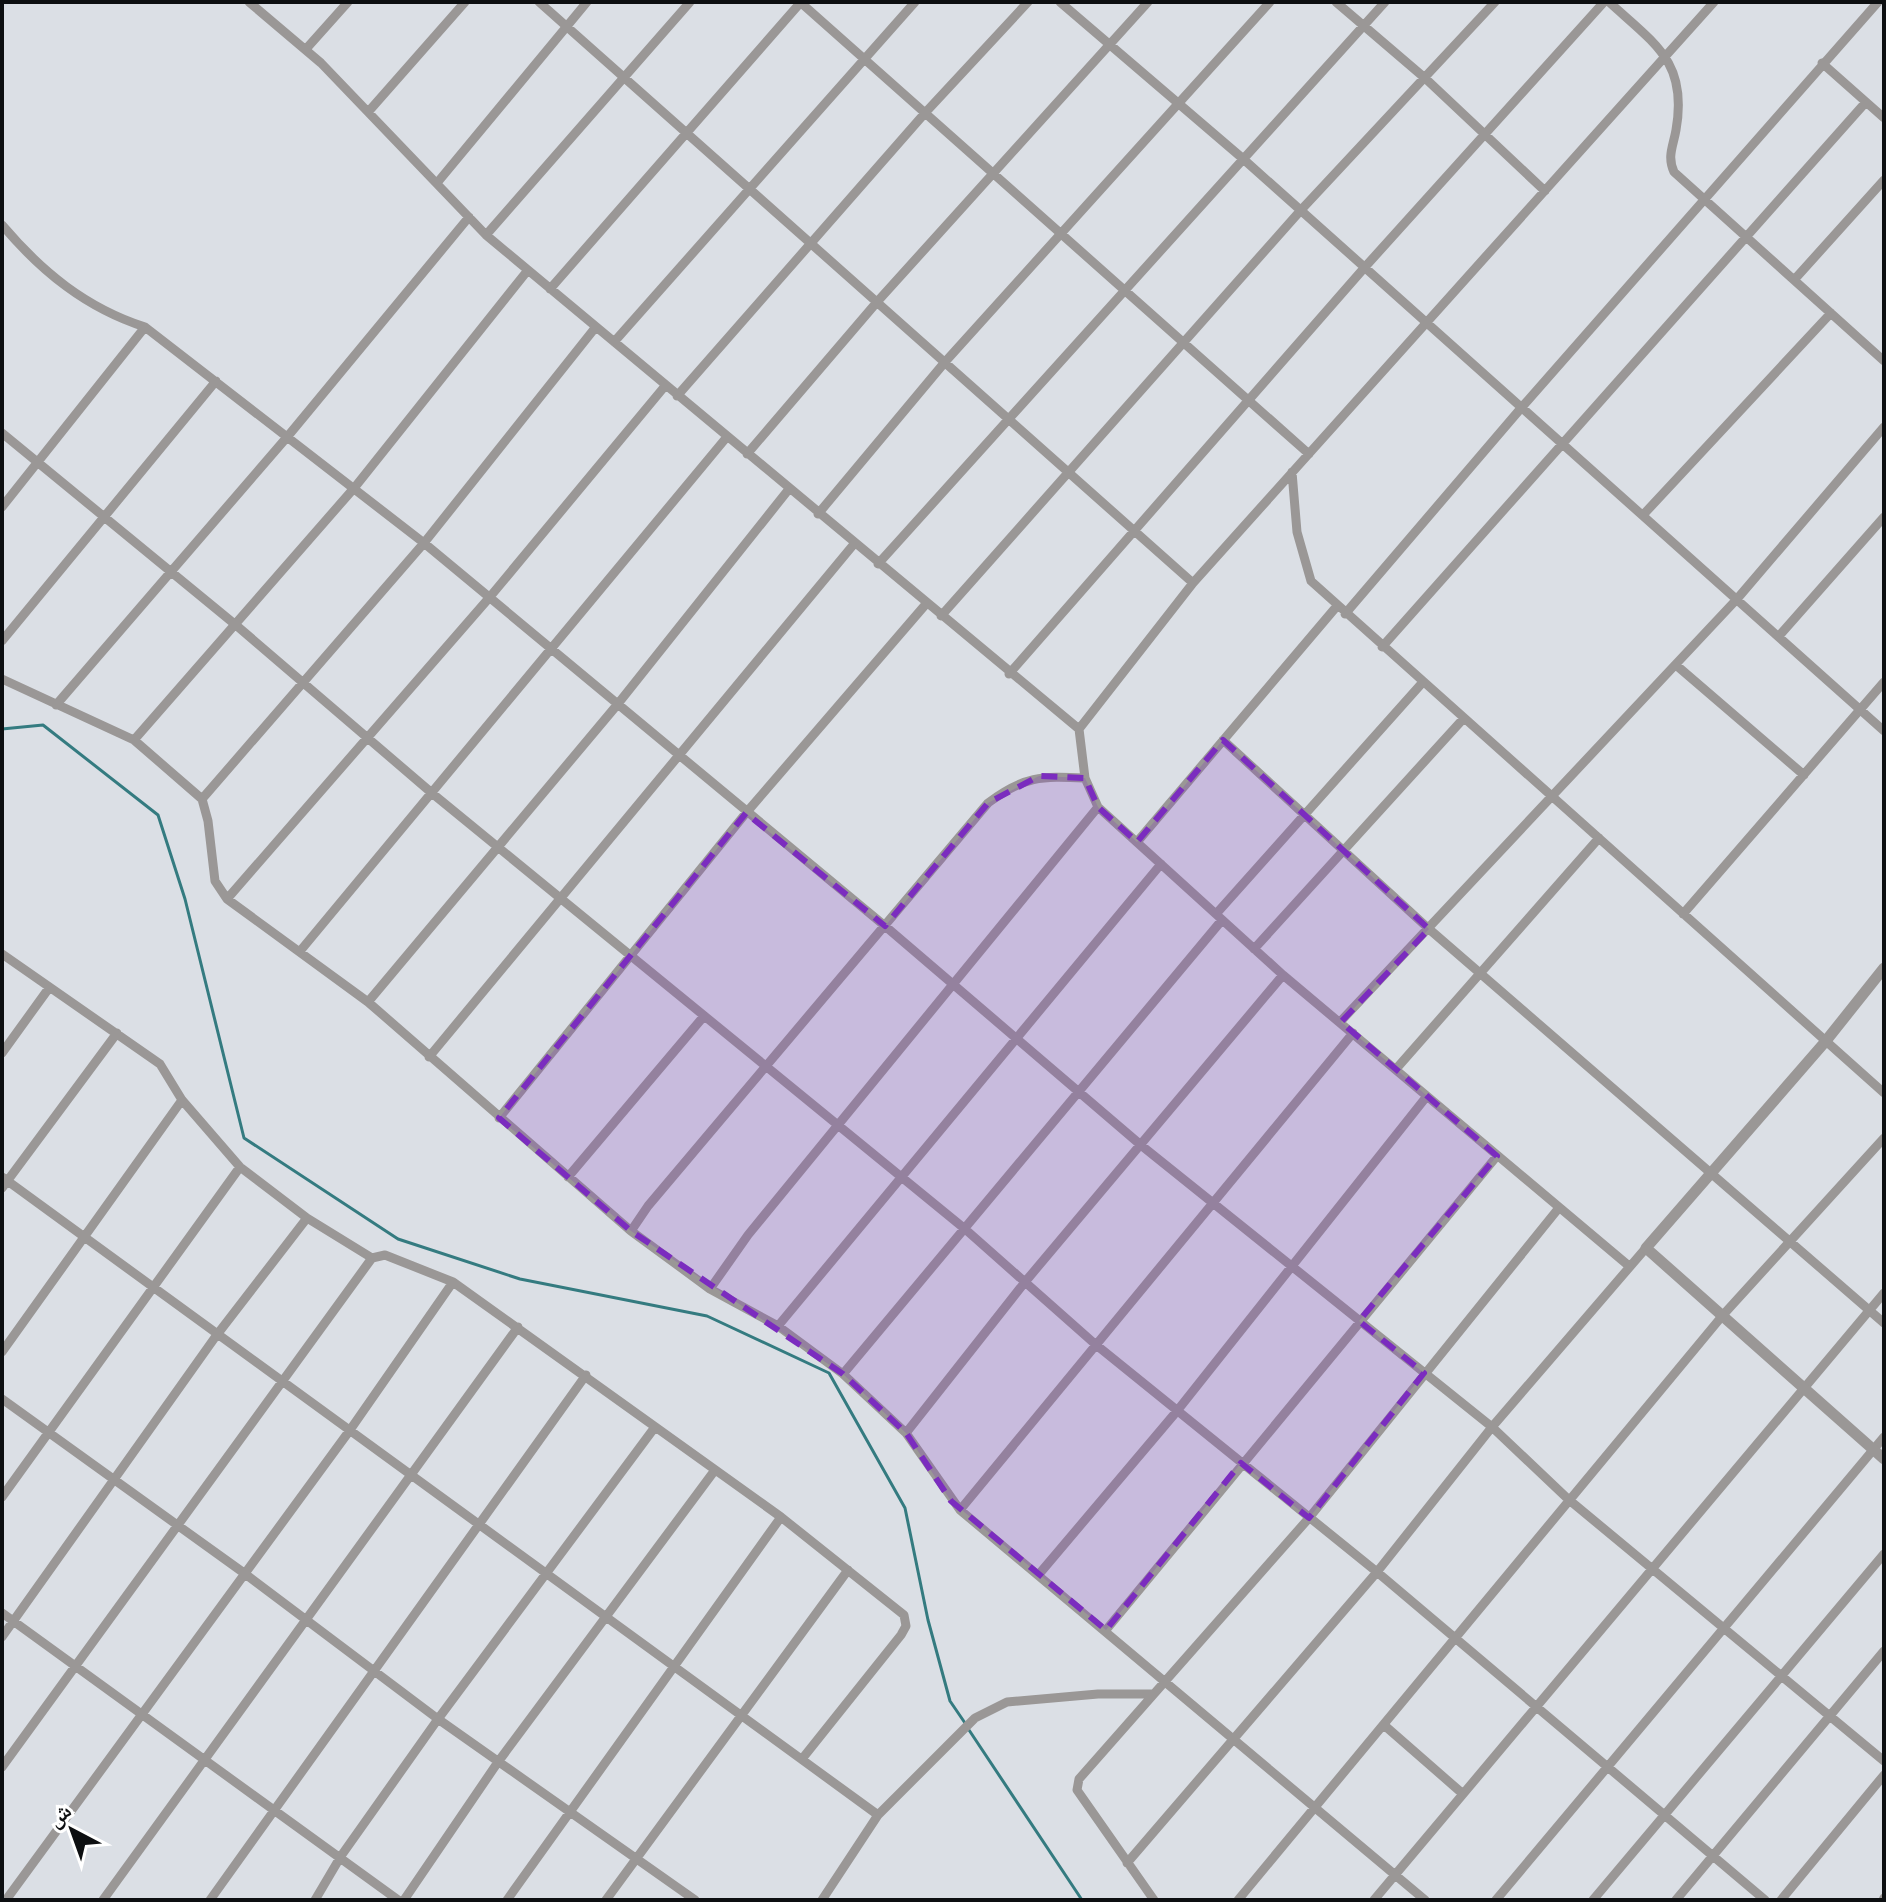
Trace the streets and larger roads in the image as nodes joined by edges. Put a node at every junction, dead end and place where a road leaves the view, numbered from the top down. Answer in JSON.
{"nodes":[{"id":1,"x":249,"y":2,"type":"edge"},
{"id":2,"x":348,"y":2,"type":"edge"},
{"id":3,"x":465,"y":2,"type":"edge"},
{"id":4,"x":539,"y":2,"type":"edge"},
{"id":5,"x":587,"y":2,"type":"edge"},
{"id":6,"x":690,"y":2,"type":"edge"},
{"id":7,"x":800,"y":2,"type":"edge"},
{"id":8,"x":915,"y":2,"type":"edge"},
{"id":9,"x":1028,"y":2,"type":"edge"},
{"id":10,"x":1060,"y":2,"type":"edge"},
{"id":11,"x":1148,"y":2,"type":"edge"},
{"id":12,"x":1270,"y":2,"type":"edge"},
{"id":13,"x":1336,"y":2,"type":"edge"},
{"id":14,"x":1385,"y":2,"type":"edge"},
{"id":15,"x":1495,"y":2,"type":"edge"},
{"id":16,"x":1606,"y":2,"type":"edge"},
{"id":17,"x":1714,"y":2,"type":"edge"},
{"id":18,"x":1878,"y":2,"type":"edge"},
{"id":19,"x":567,"y":26,"type":"junction"},
{"id":20,"x":1364,"y":26,"type":"junction"},
{"id":21,"x":1110,"y":44,"type":"junction"},
{"id":22,"x":306,"y":49,"type":"junction"},
{"id":23,"x":1667,"y":54,"type":"junction"},
{"id":24,"x":863,"y":58,"type":"junction"},
{"id":25,"x":1822,"y":63,"type":"junction"},
{"id":26,"x":623,"y":76,"type":"junction"},
{"id":27,"x":1426,"y":79,"type":"junction"},
{"id":28,"x":1866,"y":102,"type":"junction"},
{"id":29,"x":1180,"y":105,"type":"junction"},
{"id":30,"x":369,"y":111,"type":"junction"},
{"id":31,"x":925,"y":113,"type":"junction"},
{"id":32,"x":1884,"y":118,"type":"edge"},
{"id":33,"x":686,"y":132,"type":"junction"},
{"id":34,"x":1485,"y":135,"type":"junction"},
{"id":35,"x":1241,"y":157,"type":"junction"},
{"id":36,"x":992,"y":172,"type":"junction"},
{"id":37,"x":1884,"y":180,"type":"edge"},
{"id":38,"x":437,"y":183,"type":"junction"},
{"id":39,"x":748,"y":187,"type":"junction"},
{"id":40,"x":1545,"y":191,"type":"junction"},
{"id":41,"x":1705,"y":199,"type":"junction"},
{"id":42,"x":1301,"y":210,"type":"junction"},
{"id":43,"x":469,"y":217,"type":"junction"},
{"id":44,"x":2,"y":225,"type":"edge"},
{"id":45,"x":1060,"y":233,"type":"junction"},
{"id":46,"x":486,"y":235,"type":"junction"},
{"id":47,"x":1746,"y":236,"type":"junction"},
{"id":48,"x":811,"y":242,"type":"junction"},
{"id":49,"x":1365,"y":267,"type":"junction"},
{"id":50,"x":528,"y":270,"type":"junction"},
{"id":51,"x":1794,"y":280,"type":"junction"},
{"id":52,"x":550,"y":289,"type":"junction"},
{"id":53,"x":1124,"y":290,"type":"junction"},
{"id":54,"x":877,"y":302,"type":"junction"},
{"id":55,"x":1831,"y":313,"type":"junction"},
{"id":56,"x":1427,"y":322,"type":"junction"},
{"id":57,"x":145,"y":327,"type":"junction"},
{"id":58,"x":595,"y":328,"type":"junction"},
{"id":59,"x":614,"y":342,"type":"junction"},
{"id":60,"x":1183,"y":342,"type":"junction"},
{"id":61,"x":1884,"y":361,"type":"edge"},
{"id":62,"x":945,"y":362,"type":"junction"},
{"id":63,"x":216,"y":381,"type":"junction"},
{"id":64,"x":665,"y":386,"type":"junction"},
{"id":65,"x":677,"y":396,"type":"junction"},
{"id":66,"x":1248,"y":400,"type":"junction"},
{"id":67,"x":1522,"y":407,"type":"junction"},
{"id":68,"x":1009,"y":419,"type":"junction"},
{"id":69,"x":1884,"y":427,"type":"edge"},
{"id":70,"x":2,"y":433,"type":"edge"},
{"id":71,"x":288,"y":436,"type":"junction"},
{"id":72,"x":726,"y":438,"type":"junction"},
{"id":73,"x":1562,"y":443,"type":"junction"},
{"id":74,"x":747,"y":454,"type":"junction"},
{"id":75,"x":1309,"y":454,"type":"junction"},
{"id":76,"x":38,"y":464,"type":"junction"},
{"id":77,"x":1068,"y":471,"type":"junction"},
{"id":78,"x":1292,"y":472,"type":"junction"},
{"id":79,"x":355,"y":487,"type":"junction"},
{"id":80,"x":789,"y":489,"type":"junction"},
{"id":81,"x":2,"y":507,"type":"edge"},
{"id":82,"x":818,"y":514,"type":"junction"},
{"id":83,"x":1643,"y":515,"type":"junction"},
{"id":84,"x":1884,"y":517,"type":"edge"},
{"id":85,"x":104,"y":518,"type":"junction"},
{"id":86,"x":1134,"y":530,"type":"junction"},
{"id":87,"x":424,"y":543,"type":"junction"},
{"id":88,"x":854,"y":544,"type":"junction"},
{"id":89,"x":878,"y":564,"type":"junction"},
{"id":90,"x":172,"y":571,"type":"junction"},
{"id":91,"x":1193,"y":583,"type":"junction"},
{"id":92,"x":489,"y":598,"type":"junction"},
{"id":93,"x":1737,"y":599,"type":"junction"},
{"id":94,"x":926,"y":604,"type":"junction"},
{"id":95,"x":1337,"y":606,"type":"junction"},
{"id":96,"x":1345,"y":614,"type":"junction"},
{"id":97,"x":941,"y":616,"type":"junction"},
{"id":98,"x":237,"y":626,"type":"junction"},
{"id":99,"x":1779,"y":636,"type":"junction"},
{"id":100,"x":2,"y":641,"type":"edge"},
{"id":101,"x":1382,"y":647,"type":"junction"},
{"id":102,"x":551,"y":650,"type":"junction"},
{"id":103,"x":1676,"y":665,"type":"junction"},
{"id":104,"x":1009,"y":674,"type":"junction"},
{"id":105,"x":2,"y":679,"type":"edge"},
{"id":106,"x":303,"y":682,"type":"junction"},
{"id":107,"x":1423,"y":682,"type":"junction"},
{"id":108,"x":1884,"y":682,"type":"edge"},
{"id":109,"x":56,"y":705,"type":"junction"},
{"id":110,"x":617,"y":705,"type":"junction"},
{"id":111,"x":1860,"y":709,"type":"junction"},
{"id":112,"x":1464,"y":718,"type":"junction"},
{"id":113,"x":1079,"y":729,"type":"junction"},
{"id":114,"x":1884,"y":731,"type":"edge"},
{"id":115,"x":367,"y":736,"type":"junction"},
{"id":116,"x":134,"y":740,"type":"junction"},
{"id":117,"x":1223,"y":740,"type":"junction"},
{"id":118,"x":678,"y":756,"type":"junction"},
{"id":119,"x":1804,"y":775,"type":"junction"},
{"id":120,"x":1085,"y":778,"type":"junction"},
{"id":121,"x":433,"y":794,"type":"junction"},
{"id":122,"x":1555,"y":797,"type":"junction"},
{"id":123,"x":202,"y":799,"type":"junction"},
{"id":124,"x":1098,"y":807,"type":"junction"},
{"id":125,"x":746,"y":813,"type":"junction"},
{"id":126,"x":1303,"y":816,"type":"junction"},
{"id":127,"x":1599,"y":838,"type":"junction"},
{"id":128,"x":1137,"y":842,"type":"junction"},
{"id":129,"x":499,"y":846,"type":"junction"},
{"id":130,"x":1343,"y":851,"type":"junction"},
{"id":131,"x":1161,"y":864,"type":"junction"},
{"id":132,"x":561,"y":896,"type":"junction"},
{"id":133,"x":227,"y":899,"type":"junction"},
{"id":134,"x":1683,"y":914,"type":"junction"},
{"id":135,"x":1219,"y":917,"type":"junction"},
{"id":136,"x":885,"y":926,"type":"junction"},
{"id":137,"x":1429,"y":929,"type":"junction"},
{"id":138,"x":1254,"y":949,"type":"junction"},
{"id":139,"x":301,"y":950,"type":"junction"},
{"id":140,"x":2,"y":954,"type":"edge"},
{"id":141,"x":633,"y":954,"type":"junction"},
{"id":142,"x":1884,"y":968,"type":"edge"},
{"id":143,"x":1482,"y":974,"type":"junction"},
{"id":144,"x":1283,"y":975,"type":"junction"},
{"id":145,"x":954,"y":984,"type":"junction"},
{"id":146,"x":49,"y":988,"type":"junction"},
{"id":147,"x":368,"y":1002,"type":"junction"},
{"id":148,"x":704,"y":1016,"type":"junction"},
{"id":149,"x":1340,"y":1022,"type":"junction"},
{"id":150,"x":117,"y":1033,"type":"junction"},
{"id":151,"x":1353,"y":1033,"type":"junction"},
{"id":152,"x":1016,"y":1037,"type":"junction"},
{"id":153,"x":1825,"y":1042,"type":"junction"},
{"id":154,"x":2,"y":1053,"type":"edge"},
{"id":155,"x":429,"y":1057,"type":"junction"},
{"id":156,"x":767,"y":1067,"type":"junction"},
{"id":157,"x":1396,"y":1069,"type":"junction"},
{"id":158,"x":1079,"y":1092,"type":"junction"},
{"id":159,"x":1884,"y":1093,"type":"edge"},
{"id":160,"x":1427,"y":1096,"type":"junction"},
{"id":161,"x":182,"y":1100,"type":"junction"},
{"id":162,"x":499,"y":1118,"type":"junction"},
{"id":163,"x":837,"y":1126,"type":"junction"},
{"id":164,"x":1884,"y":1138,"type":"edge"},
{"id":165,"x":1142,"y":1146,"type":"junction"},
{"id":166,"x":1497,"y":1156,"type":"junction"},
{"id":167,"x":240,"y":1167,"type":"junction"},
{"id":168,"x":1713,"y":1171,"type":"junction"},
{"id":169,"x":568,"y":1177,"type":"junction"},
{"id":170,"x":902,"y":1178,"type":"junction"},
{"id":171,"x":4,"y":1182,"type":"edge"},
{"id":172,"x":1213,"y":1204,"type":"junction"},
{"id":173,"x":1558,"y":1209,"type":"junction"},
{"id":174,"x":307,"y":1218,"type":"junction"},
{"id":175,"x":965,"y":1229,"type":"junction"},
{"id":176,"x":631,"y":1231,"type":"junction"},
{"id":177,"x":86,"y":1239,"type":"junction"},
{"id":178,"x":1788,"y":1241,"type":"junction"},
{"id":179,"x":1646,"y":1248,"type":"junction"},
{"id":180,"x":372,"y":1258,"type":"junction"},
{"id":181,"x":1291,"y":1266,"type":"junction"},
{"id":182,"x":1629,"y":1266,"type":"junction"},
{"id":183,"x":453,"y":1282,"type":"junction"},
{"id":184,"x":1025,"y":1282,"type":"junction"},
{"id":185,"x":154,"y":1287,"type":"junction"},
{"id":186,"x":710,"y":1289,"type":"junction"},
{"id":187,"x":1884,"y":1293,"type":"edge"},
{"id":188,"x":1869,"y":1310,"type":"junction"},
{"id":189,"x":1723,"y":1315,"type":"junction"},
{"id":190,"x":1359,"y":1321,"type":"junction"},
{"id":191,"x":1884,"y":1323,"type":"edge"},
{"id":192,"x":778,"y":1326,"type":"junction"},
{"id":193,"x":518,"y":1327,"type":"junction"},
{"id":194,"x":216,"y":1336,"type":"junction"},
{"id":195,"x":1095,"y":1344,"type":"junction"},
{"id":196,"x":2,"y":1352,"type":"edge"},
{"id":197,"x":1424,"y":1373,"type":"junction"},
{"id":198,"x":843,"y":1374,"type":"junction"},
{"id":199,"x":586,"y":1375,"type":"junction"},
{"id":200,"x":281,"y":1383,"type":"junction"},
{"id":201,"x":1802,"y":1387,"type":"junction"},
{"id":202,"x":2,"y":1399,"type":"edge"},
{"id":203,"x":1177,"y":1411,"type":"junction"},
{"id":204,"x":655,"y":1427,"type":"junction"},
{"id":205,"x":1492,"y":1427,"type":"junction"},
{"id":206,"x":350,"y":1430,"type":"junction"},
{"id":207,"x":48,"y":1433,"type":"junction"},
{"id":208,"x":906,"y":1433,"type":"junction"},
{"id":209,"x":1884,"y":1437,"type":"edge"},
{"id":210,"x":1873,"y":1449,"type":"junction"},
{"id":211,"x":1884,"y":1459,"type":"edge"},
{"id":212,"x":1241,"y":1463,"type":"junction"},
{"id":213,"x":715,"y":1470,"type":"junction"},
{"id":214,"x":411,"y":1474,"type":"junction"},
{"id":215,"x":113,"y":1482,"type":"junction"},
{"id":216,"x":2,"y":1497,"type":"edge"},
{"id":217,"x":1568,"y":1499,"type":"junction"},
{"id":218,"x":960,"y":1510,"type":"junction"},
{"id":219,"x":781,"y":1517,"type":"junction"},
{"id":220,"x":1309,"y":1518,"type":"junction"},
{"id":221,"x":479,"y":1523,"type":"junction"},
{"id":222,"x":176,"y":1526,"type":"junction"},
{"id":223,"x":1884,"y":1554,"type":"edge"},
{"id":224,"x":1653,"y":1568,"type":"junction"},
{"id":225,"x":848,"y":1570,"type":"junction"},
{"id":226,"x":545,"y":1572,"type":"junction"},
{"id":227,"x":1377,"y":1572,"type":"junction"},
{"id":228,"x":244,"y":1573,"type":"junction"},
{"id":229,"x":1040,"y":1573,"type":"junction"},
{"id":230,"x":2,"y":1613,"type":"edge"},
{"id":231,"x":607,"y":1616,"type":"junction"},
{"id":232,"x":307,"y":1619,"type":"junction"},
{"id":233,"x":14,"y":1621,"type":"junction"},
{"id":234,"x":1723,"y":1627,"type":"junction"},
{"id":235,"x":1106,"y":1630,"type":"junction"},
{"id":236,"x":2,"y":1637,"type":"edge"},
{"id":237,"x":1456,"y":1638,"type":"junction"},
{"id":238,"x":1884,"y":1651,"type":"edge"},
{"id":239,"x":75,"y":1666,"type":"junction"},
{"id":240,"x":675,"y":1666,"type":"junction"},
{"id":241,"x":373,"y":1670,"type":"junction"},
{"id":242,"x":1782,"y":1675,"type":"junction"},
{"id":243,"x":1166,"y":1681,"type":"junction"},
{"id":244,"x":1153,"y":1694,"type":"junction"},
{"id":245,"x":1537,"y":1707,"type":"junction"},
{"id":246,"x":141,"y":1713,"type":"junction"},
{"id":247,"x":743,"y":1715,"type":"junction"},
{"id":248,"x":1830,"y":1715,"type":"junction"},
{"id":249,"x":438,"y":1719,"type":"junction"},
{"id":250,"x":1384,"y":1725,"type":"junction"},
{"id":251,"x":1233,"y":1739,"type":"junction"},
{"id":252,"x":204,"y":1758,"type":"junction"},
{"id":253,"x":802,"y":1759,"type":"junction"},
{"id":254,"x":1884,"y":1761,"type":"edge"},
{"id":255,"x":498,"y":1762,"type":"junction"},
{"id":256,"x":1607,"y":1766,"type":"junction"},
{"id":257,"x":2,"y":1767,"type":"edge"},
{"id":258,"x":1884,"y":1775,"type":"edge"},
{"id":259,"x":1463,"y":1794,"type":"junction"},
{"id":260,"x":1315,"y":1808,"type":"junction"},
{"id":261,"x":276,"y":1811,"type":"junction"},
{"id":262,"x":569,"y":1814,"type":"junction"},
{"id":263,"x":878,"y":1815,"type":"junction"},
{"id":264,"x":1664,"y":1815,"type":"junction"},
{"id":265,"x":1712,"y":1854,"type":"junction"},
{"id":266,"x":341,"y":1856,"type":"junction"},
{"id":267,"x":637,"y":1858,"type":"junction"},
{"id":268,"x":1127,"y":1863,"type":"junction"},
{"id":269,"x":1394,"y":1876,"type":"junction"},
{"id":270,"x":6,"y":1900,"type":"edge"},
{"id":271,"x":103,"y":1900,"type":"edge"},
{"id":272,"x":210,"y":1900,"type":"edge"},
{"id":273,"x":315,"y":1900,"type":"edge"},
{"id":274,"x":401,"y":1900,"type":"edge"},
{"id":275,"x":507,"y":1900,"type":"edge"},
{"id":276,"x":606,"y":1900,"type":"edge"},
{"id":277,"x":695,"y":1900,"type":"edge"},
{"id":278,"x":822,"y":1900,"type":"edge"},
{"id":279,"x":1154,"y":1900,"type":"edge"},
{"id":280,"x":1238,"y":1900,"type":"edge"},
{"id":281,"x":1374,"y":1900,"type":"edge"},
{"id":282,"x":1425,"y":1900,"type":"edge"},
{"id":283,"x":1496,"y":1900,"type":"edge"},
{"id":284,"x":1593,"y":1900,"type":"edge"},
{"id":285,"x":1676,"y":1900,"type":"edge"},
{"id":286,"x":1765,"y":1900,"type":"edge"},
{"id":287,"x":1781,"y":1900,"type":"edge"}],
"edges":[{"from":1,"to":22,"type":"street"},
{"from":2,"to":22,"type":"street"},
{"from":3,"to":30,"type":"street"},
{"from":4,"to":19,"type":"street"},
{"from":5,"to":19,"type":"street"},
{"from":6,"to":26,"type":"street"},
{"from":7,"to":24,"type":"street"},
{"from":7,"to":33,"type":"street"},
{"from":8,"to":24,"type":"street"},
{"from":9,"to":31,"type":"street"},
{"from":10,"to":21,"type":"street"},
{"from":11,"to":21,"type":"street"},
{"from":12,"to":29,"type":"street"},
{"from":13,"to":20,"type":"street"},
{"from":14,"to":20,"type":"street"},
{"from":15,"to":27,"type":"street"},
{"from":16,"to":23,"type":"street"},
{"from":16,"to":34,"type":"street"},
{"from":17,"to":23,"type":"street"},
{"from":18,"to":25,"type":"street"},
{"from":19,"to":26,"type":"street"},
{"from":19,"to":38,"type":"street"},
{"from":20,"to":27,"type":"street"},
{"from":20,"to":35,"type":"street"},
{"from":21,"to":29,"type":"street"},
{"from":21,"to":36,"type":"street"},
{"from":22,"to":30,"type":"street"},
{"from":23,"to":40,"type":"street"},
{"from":23,"to":41,"type":"street"},
{"from":24,"to":31,"type":"street"},
{"from":24,"to":39,"type":"street"},
{"from":25,"to":28,"type":"street"},
{"from":25,"to":41,"type":"street"},
{"from":26,"to":33,"type":"street"},
{"from":26,"to":46,"type":"street"},
{"from":27,"to":34,"type":"street"},
{"from":27,"to":42,"type":"street"},
{"from":28,"to":32,"type":"street"},
{"from":28,"to":47,"type":"street"},
{"from":29,"to":35,"type":"street"},
{"from":29,"to":45,"type":"street"},
{"from":30,"to":38,"type":"street"},
{"from":31,"to":36,"type":"street"},
{"from":31,"to":48,"type":"street"},
{"from":33,"to":39,"type":"street"},
{"from":33,"to":52,"type":"street"},
{"from":34,"to":40,"type":"street"},
{"from":34,"to":49,"type":"street"},
{"from":35,"to":42,"type":"street"},
{"from":35,"to":53,"type":"street"},
{"from":36,"to":45,"type":"street"},
{"from":36,"to":54,"type":"street"},
{"from":37,"to":51,"type":"street"},
{"from":38,"to":43,"type":"street"},
{"from":39,"to":48,"type":"street"},
{"from":39,"to":59,"type":"street"},
{"from":40,"to":56,"type":"street"},
{"from":41,"to":47,"type":"street"},
{"from":41,"to":67,"type":"street"},
{"from":42,"to":49,"type":"street"},
{"from":42,"to":60,"type":"street"},
{"from":43,"to":46,"type":"street"},
{"from":43,"to":71,"type":"street"},
{"from":44,"to":57,"type":"street"},
{"from":45,"to":53,"type":"street"},
{"from":45,"to":62,"type":"street"},
{"from":46,"to":50,"type":"street"},
{"from":47,"to":51,"type":"street"},
{"from":47,"to":73,"type":"street"},
{"from":48,"to":54,"type":"street"},
{"from":48,"to":65,"type":"street"},
{"from":49,"to":56,"type":"street"},
{"from":49,"to":66,"type":"street"},
{"from":50,"to":52,"type":"street"},
{"from":50,"to":79,"type":"street"},
{"from":51,"to":55,"type":"street"},
{"from":52,"to":58,"type":"street"},
{"from":53,"to":60,"type":"street"},
{"from":53,"to":68,"type":"street"},
{"from":54,"to":62,"type":"street"},
{"from":54,"to":74,"type":"street"},
{"from":55,"to":61,"type":"street"},
{"from":55,"to":83,"type":"street"},
{"from":56,"to":67,"type":"street"},
{"from":56,"to":75,"type":"street"},
{"from":57,"to":63,"type":"street"},
{"from":57,"to":76,"type":"street"},
{"from":58,"to":59,"type":"street"},
{"from":58,"to":87,"type":"street"},
{"from":59,"to":64,"type":"street"},
{"from":60,"to":66,"type":"street"},
{"from":60,"to":77,"type":"street"},
{"from":62,"to":68,"type":"street"},
{"from":62,"to":82,"type":"street"},
{"from":63,"to":71,"type":"street"},
{"from":63,"to":85,"type":"street"},
{"from":64,"to":65,"type":"street"},
{"from":64,"to":92,"type":"street"},
{"from":65,"to":72,"type":"street"},
{"from":66,"to":75,"type":"street"},
{"from":66,"to":86,"type":"street"},
{"from":67,"to":73,"type":"street"},
{"from":67,"to":96,"type":"street"},
{"from":68,"to":77,"type":"street"},
{"from":68,"to":89,"type":"street"},
{"from":69,"to":93,"type":"street"},
{"from":70,"to":76,"type":"street"},
{"from":71,"to":79,"type":"street"},
{"from":71,"to":90,"type":"street"},
{"from":72,"to":74,"type":"street"},
{"from":72,"to":102,"type":"street"},
{"from":73,"to":83,"type":"street"},
{"from":73,"to":101,"type":"street"},
{"from":74,"to":80,"type":"street"},
{"from":75,"to":78,"type":"street"},
{"from":76,"to":81,"type":"street"},
{"from":76,"to":85,"type":"street"},
{"from":77,"to":86,"type":"street"},
{"from":77,"to":97,"type":"street"},
{"from":78,"to":91,"type":"street"},
{"from":78,"to":95,"type":"street"},
{"from":79,"to":87,"type":"street"},
{"from":79,"to":98,"type":"street"},
{"from":80,"to":82,"type":"street"},
{"from":80,"to":110,"type":"street"},
{"from":82,"to":88,"type":"street"},
{"from":83,"to":93,"type":"street"},
{"from":84,"to":99,"type":"street"},
{"from":85,"to":90,"type":"street"},
{"from":85,"to":100,"type":"street"},
{"from":86,"to":91,"type":"street"},
{"from":86,"to":104,"type":"street"},
{"from":87,"to":92,"type":"street"},
{"from":87,"to":106,"type":"street"},
{"from":88,"to":89,"type":"street"},
{"from":88,"to":118,"type":"street"},
{"from":89,"to":94,"type":"street"},
{"from":90,"to":98,"type":"street"},
{"from":90,"to":109,"type":"street"},
{"from":91,"to":113,"type":"street"},
{"from":92,"to":102,"type":"street"},
{"from":92,"to":115,"type":"street"},
{"from":93,"to":99,"type":"street"},
{"from":93,"to":103,"type":"street"},
{"from":94,"to":97,"type":"street"},
{"from":94,"to":125,"type":"street"},
{"from":95,"to":96,"type":"street"},
{"from":95,"to":117,"type":"street"},
{"from":96,"to":101,"type":"street"},
{"from":97,"to":104,"type":"street"},
{"from":98,"to":106,"type":"street"},
{"from":98,"to":116,"type":"street"},
{"from":99,"to":111,"type":"street"},
{"from":101,"to":107,"type":"street"},
{"from":102,"to":110,"type":"street"},
{"from":102,"to":121,"type":"street"},
{"from":103,"to":119,"type":"street"},
{"from":103,"to":122,"type":"street"},
{"from":104,"to":113,"type":"street"},
{"from":105,"to":109,"type":"street"},
{"from":106,"to":115,"type":"street"},
{"from":106,"to":123,"type":"street"},
{"from":107,"to":112,"type":"street"},
{"from":107,"to":126,"type":"street"},
{"from":108,"to":111,"type":"street"},
{"from":109,"to":116,"type":"street"},
{"from":110,"to":118,"type":"street"},
{"from":110,"to":129,"type":"street"},
{"from":111,"to":114,"type":"street"},
{"from":111,"to":119,"type":"street"},
{"from":112,"to":122,"type":"street"},
{"from":112,"to":130,"type":"street"},
{"from":113,"to":120,"type":"street"},
{"from":115,"to":121,"type":"street"},
{"from":115,"to":133,"type":"street"},
{"from":116,"to":123,"type":"street"},
{"from":117,"to":126,"type":"street"},
{"from":117,"to":128,"type":"street"},
{"from":118,"to":125,"type":"street"},
{"from":118,"to":132,"type":"street"},
{"from":119,"to":134,"type":"street"},
{"from":120,"to":124,"type":"street"},
{"from":120,"to":136,"type":"street"},
{"from":121,"to":129,"type":"street"},
{"from":121,"to":139,"type":"street"},
{"from":122,"to":127,"type":"street"},
{"from":122,"to":137,"type":"street"},
{"from":123,"to":133,"type":"street"},
{"from":124,"to":128,"type":"street"},
{"from":124,"to":145,"type":"street"},
{"from":125,"to":136,"type":"street"},
{"from":125,"to":141,"type":"street"},
{"from":126,"to":130,"type":"street"},
{"from":126,"to":135,"type":"street"},
{"from":127,"to":134,"type":"street"},
{"from":127,"to":143,"type":"street"},
{"from":128,"to":131,"type":"street"},
{"from":129,"to":132,"type":"street"},
{"from":129,"to":147,"type":"street"},
{"from":130,"to":137,"type":"street"},
{"from":130,"to":138,"type":"street"},
{"from":131,"to":135,"type":"street"},
{"from":131,"to":152,"type":"street"},
{"from":132,"to":141,"type":"street"},
{"from":132,"to":155,"type":"street"},
{"from":133,"to":139,"type":"street"},
{"from":134,"to":153,"type":"street"},
{"from":135,"to":138,"type":"street"},
{"from":135,"to":158,"type":"street"},
{"from":136,"to":145,"type":"street"},
{"from":136,"to":156,"type":"street"},
{"from":137,"to":143,"type":"street"},
{"from":137,"to":149,"type":"street"},
{"from":138,"to":144,"type":"street"},
{"from":139,"to":147,"type":"street"},
{"from":140,"to":146,"type":"street"},
{"from":141,"to":148,"type":"street"},
{"from":141,"to":162,"type":"street"},
{"from":142,"to":153,"type":"street"},
{"from":143,"to":157,"type":"street"},
{"from":143,"to":168,"type":"street"},
{"from":144,"to":149,"type":"street"},
{"from":144,"to":165,"type":"street"},
{"from":145,"to":152,"type":"street"},
{"from":145,"to":163,"type":"street"},
{"from":146,"to":150,"type":"street"},
{"from":146,"to":154,"type":"street"},
{"from":147,"to":155,"type":"street"},
{"from":148,"to":156,"type":"street"},
{"from":148,"to":169,"type":"street"},
{"from":149,"to":151,"type":"street"},
{"from":150,"to":161,"type":"street"},
{"from":150,"to":171,"type":"street"},
{"from":151,"to":157,"type":"street"},
{"from":151,"to":172,"type":"street"},
{"from":152,"to":158,"type":"street"},
{"from":152,"to":170,"type":"street"},
{"from":153,"to":159,"type":"street"},
{"from":153,"to":168,"type":"street"},
{"from":155,"to":162,"type":"street"},
{"from":156,"to":163,"type":"street"},
{"from":156,"to":176,"type":"street"},
{"from":157,"to":160,"type":"street"},
{"from":158,"to":165,"type":"street"},
{"from":158,"to":175,"type":"street"},
{"from":160,"to":166,"type":"street"},
{"from":160,"to":181,"type":"street"},
{"from":161,"to":167,"type":"street"},
{"from":161,"to":177,"type":"street"},
{"from":162,"to":169,"type":"street"},
{"from":163,"to":170,"type":"street"},
{"from":163,"to":186,"type":"street"},
{"from":164,"to":178,"type":"street"},
{"from":165,"to":172,"type":"street"},
{"from":165,"to":184,"type":"street"},
{"from":166,"to":173,"type":"street"},
{"from":166,"to":190,"type":"street"},
{"from":167,"to":174,"type":"street"},
{"from":167,"to":185,"type":"street"},
{"from":168,"to":178,"type":"street"},
{"from":168,"to":179,"type":"street"},
{"from":169,"to":176,"type":"street"},
{"from":170,"to":175,"type":"street"},
{"from":170,"to":192,"type":"street"},
{"from":171,"to":177,"type":"street"},
{"from":172,"to":181,"type":"street"},
{"from":172,"to":195,"type":"street"},
{"from":173,"to":182,"type":"street"},
{"from":173,"to":197,"type":"street"},
{"from":174,"to":180,"type":"street"},
{"from":174,"to":194,"type":"street"},
{"from":175,"to":184,"type":"street"},
{"from":175,"to":198,"type":"street"},
{"from":176,"to":186,"type":"street"},
{"from":177,"to":185,"type":"street"},
{"from":177,"to":196,"type":"street"},
{"from":178,"to":188,"type":"street"},
{"from":178,"to":189,"type":"street"},
{"from":179,"to":182,"type":"street"},
{"from":179,"to":189,"type":"street"},
{"from":180,"to":183,"type":"street"},
{"from":180,"to":200,"type":"street"},
{"from":181,"to":190,"type":"street"},
{"from":181,"to":203,"type":"street"},
{"from":182,"to":205,"type":"street"},
{"from":183,"to":193,"type":"street"},
{"from":183,"to":206,"type":"street"},
{"from":184,"to":195,"type":"street"},
{"from":184,"to":208,"type":"street"},
{"from":185,"to":194,"type":"street"},
{"from":185,"to":207,"type":"street"},
{"from":186,"to":192,"type":"street"},
{"from":187,"to":188,"type":"street"},
{"from":188,"to":191,"type":"street"},
{"from":188,"to":201,"type":"street"},
{"from":189,"to":201,"type":"street"},
{"from":189,"to":217,"type":"street"},
{"from":190,"to":197,"type":"street"},
{"from":190,"to":212,"type":"street"},
{"from":192,"to":198,"type":"street"},
{"from":193,"to":199,"type":"street"},
{"from":193,"to":214,"type":"street"},
{"from":194,"to":200,"type":"street"},
{"from":194,"to":215,"type":"street"},
{"from":195,"to":203,"type":"street"},
{"from":195,"to":218,"type":"street"},
{"from":197,"to":205,"type":"street"},
{"from":197,"to":220,"type":"street"},
{"from":198,"to":208,"type":"street"},
{"from":199,"to":204,"type":"street"},
{"from":199,"to":221,"type":"street"},
{"from":200,"to":206,"type":"street"},
{"from":200,"to":222,"type":"street"},
{"from":201,"to":210,"type":"street"},
{"from":201,"to":224,"type":"street"},
{"from":202,"to":207,"type":"street"},
{"from":203,"to":212,"type":"street"},
{"from":203,"to":229,"type":"street"},
{"from":204,"to":213,"type":"street"},
{"from":204,"to":226,"type":"street"},
{"from":205,"to":217,"type":"street"},
{"from":205,"to":227,"type":"street"},
{"from":206,"to":214,"type":"street"},
{"from":206,"to":228,"type":"street"},
{"from":207,"to":215,"type":"street"},
{"from":207,"to":216,"type":"street"},
{"from":208,"to":218,"type":"street"},
{"from":209,"to":210,"type":"street"},
{"from":210,"to":211,"type":"street"},
{"from":210,"to":234,"type":"street"},
{"from":212,"to":220,"type":"street"},
{"from":212,"to":235,"type":"street"},
{"from":213,"to":219,"type":"street"},
{"from":213,"to":231,"type":"street"},
{"from":214,"to":221,"type":"street"},
{"from":214,"to":232,"type":"street"},
{"from":215,"to":222,"type":"street"},
{"from":215,"to":233,"type":"street"},
{"from":217,"to":224,"type":"street"},
{"from":217,"to":237,"type":"street"},
{"from":218,"to":229,"type":"street"},
{"from":219,"to":225,"type":"street"},
{"from":219,"to":240,"type":"street"},
{"from":220,"to":227,"type":"street"},
{"from":220,"to":243,"type":"street"},
{"from":221,"to":226,"type":"street"},
{"from":221,"to":241,"type":"street"},
{"from":222,"to":228,"type":"street"},
{"from":222,"to":239,"type":"street"},
{"from":223,"to":242,"type":"street"},
{"from":224,"to":234,"type":"street"},
{"from":224,"to":245,"type":"street"},
{"from":225,"to":247,"type":"street"},
{"from":225,"to":253,"type":"street"},
{"from":226,"to":231,"type":"street"},
{"from":226,"to":249,"type":"street"},
{"from":227,"to":237,"type":"street"},
{"from":227,"to":251,"type":"street"},
{"from":228,"to":232,"type":"street"},
{"from":228,"to":246,"type":"street"},
{"from":229,"to":235,"type":"street"},
{"from":230,"to":233,"type":"street"},
{"from":231,"to":240,"type":"street"},
{"from":231,"to":255,"type":"street"},
{"from":232,"to":241,"type":"street"},
{"from":232,"to":252,"type":"street"},
{"from":233,"to":236,"type":"street"},
{"from":233,"to":239,"type":"street"},
{"from":234,"to":242,"type":"street"},
{"from":234,"to":256,"type":"street"},
{"from":235,"to":243,"type":"street"},
{"from":237,"to":245,"type":"street"},
{"from":237,"to":250,"type":"street"},
{"from":238,"to":248,"type":"street"},
{"from":239,"to":246,"type":"street"},
{"from":239,"to":257,"type":"street"},
{"from":240,"to":247,"type":"street"},
{"from":240,"to":262,"type":"street"},
{"from":241,"to":249,"type":"street"},
{"from":241,"to":261,"type":"street"},
{"from":242,"to":248,"type":"street"},
{"from":242,"to":264,"type":"street"},
{"from":243,"to":244,"type":"street"},
{"from":243,"to":251,"type":"street"},
{"from":244,"to":263,"type":"street"},
{"from":244,"to":268,"type":"street"},
{"from":245,"to":256,"type":"street"},
{"from":245,"to":259,"type":"street"},
{"from":246,"to":252,"type":"street"},
{"from":246,"to":270,"type":"street"},
{"from":247,"to":253,"type":"street"},
{"from":247,"to":267,"type":"street"},
{"from":248,"to":254,"type":"street"},
{"from":248,"to":265,"type":"street"},
{"from":249,"to":255,"type":"street"},
{"from":249,"to":266,"type":"street"},
{"from":250,"to":259,"type":"street"},
{"from":250,"to":260,"type":"street"},
{"from":251,"to":260,"type":"street"},
{"from":251,"to":268,"type":"street"},
{"from":252,"to":261,"type":"street"},
{"from":252,"to":271,"type":"street"},
{"from":253,"to":263,"type":"street"},
{"from":255,"to":262,"type":"street"},
{"from":255,"to":274,"type":"street"},
{"from":256,"to":264,"type":"street"},
{"from":256,"to":283,"type":"street"},
{"from":258,"to":287,"type":"street"},
{"from":259,"to":269,"type":"street"},
{"from":260,"to":269,"type":"street"},
{"from":260,"to":280,"type":"street"},
{"from":261,"to":266,"type":"street"},
{"from":261,"to":272,"type":"street"},
{"from":262,"to":267,"type":"street"},
{"from":262,"to":275,"type":"street"},
{"from":263,"to":278,"type":"street"},
{"from":264,"to":265,"type":"street"},
{"from":264,"to":284,"type":"street"},
{"from":265,"to":285,"type":"street"},
{"from":265,"to":286,"type":"street"},
{"from":266,"to":273,"type":"street"},
{"from":266,"to":274,"type":"street"},
{"from":267,"to":276,"type":"street"},
{"from":267,"to":277,"type":"street"},
{"from":268,"to":279,"type":"street"},
{"from":269,"to":281,"type":"street"},
{"from":269,"to":282,"type":"street"}]}
